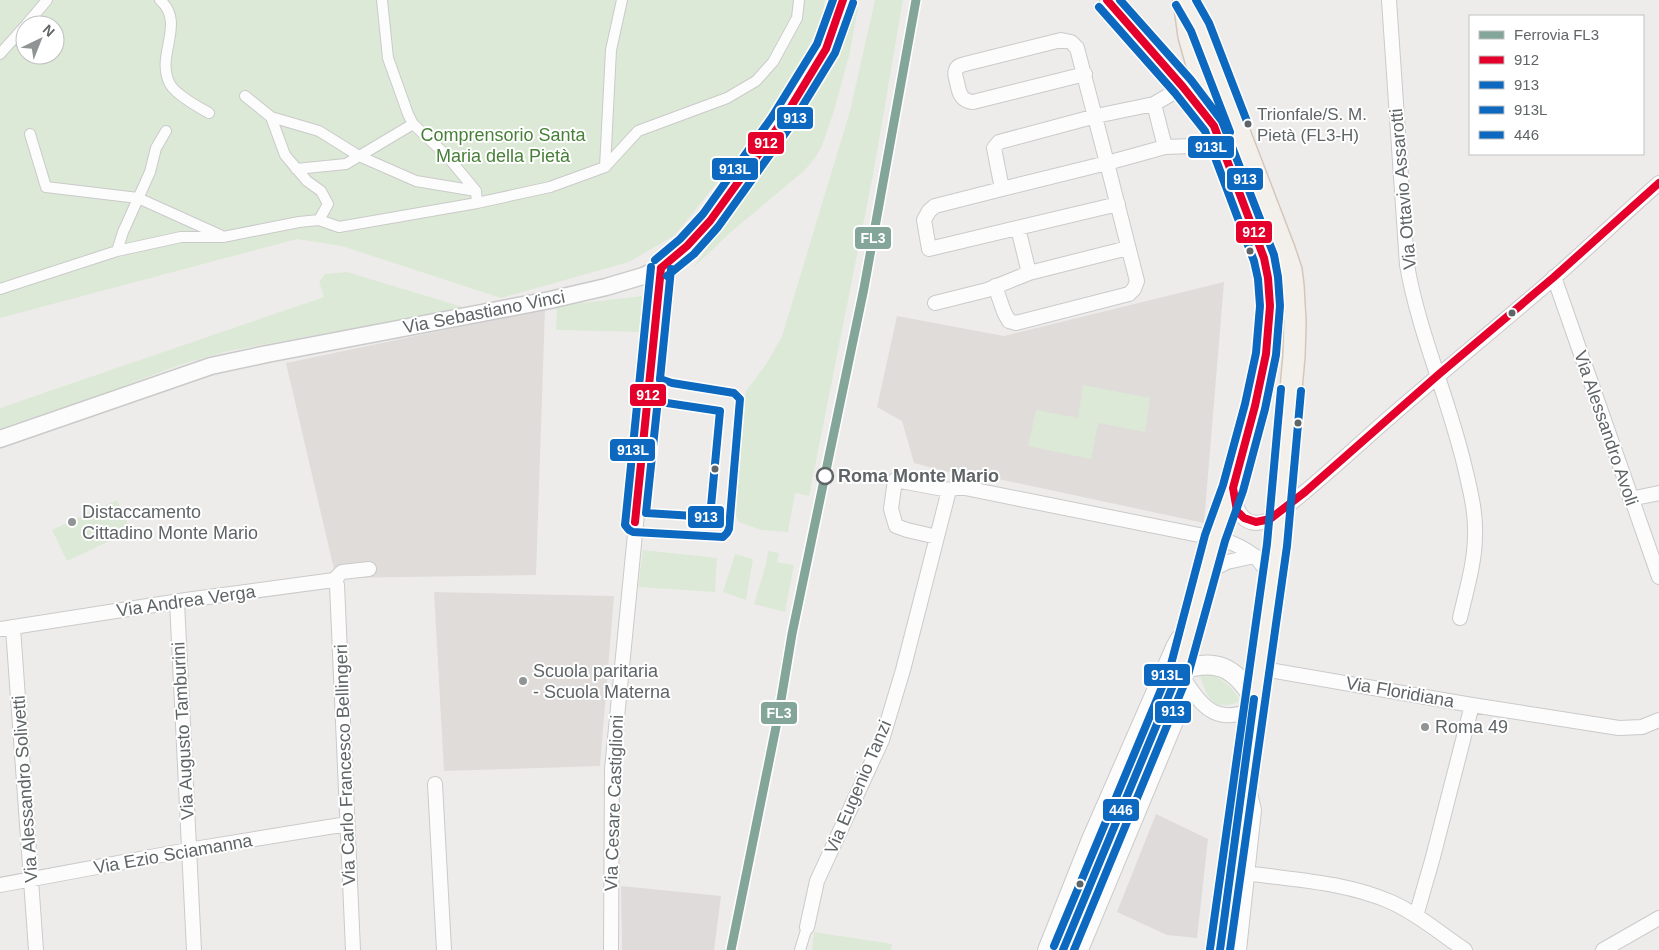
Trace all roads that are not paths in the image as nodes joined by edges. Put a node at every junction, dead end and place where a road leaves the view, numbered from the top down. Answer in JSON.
{"nodes":[{"id":1,"x":47,"y":0,"type":"edge"},
{"id":2,"x":160,"y":0,"type":"edge"},
{"id":3,"x":382,"y":0,"type":"edge"},
{"id":4,"x":622,"y":0,"type":"edge"},
{"id":5,"x":799,"y":0,"type":"edge"},
{"id":6,"x":1107,"y":0,"type":"edge"},
{"id":7,"x":1184,"y":0,"type":"edge"},
{"id":8,"x":1389,"y":0,"type":"edge"},
{"id":9,"x":841,"y":3,"type":"edge"},
{"id":10,"x":34,"y":15,"type":"edge"},
{"id":11,"x":15,"y":37,"type":"edge"},
{"id":12,"x":0,"y":54,"type":"edge"},
{"id":13,"x":1085,"y":74,"type":"junction"},
{"id":14,"x":1183,"y":87,"type":"junction"},
{"id":15,"x":245,"y":96,"type":"dead end"},
{"id":16,"x":1154,"y":104,"type":"junction"},
{"id":17,"x":209,"y":113,"type":"dead end"},
{"id":18,"x":1096,"y":116,"type":"junction"},
{"id":19,"x":271,"y":118,"type":"junction"},
{"id":20,"x":413,"y":124,"type":"junction"},
{"id":21,"x":166,"y":131,"type":"dead end"},
{"id":22,"x":30,"y":134,"type":"dead end"},
{"id":23,"x":1217,"y":136,"type":"junction"},
{"id":24,"x":1166,"y":147,"type":"junction"},
{"id":25,"x":359,"y":156,"type":"junction"},
{"id":26,"x":1107,"y":163,"type":"junction"},
{"id":27,"x":605,"y":167,"type":"junction"},
{"id":28,"x":296,"y":169,"type":"junction"},
{"id":29,"x":1658,"y":187,"type":"edge"},
{"id":30,"x":1002,"y":189,"type":"junction"},
{"id":31,"x":476,"y":190,"type":"junction"},
{"id":32,"x":138,"y":198,"type":"junction"},
{"id":33,"x":477,"y":203,"type":"junction"},
{"id":34,"x":1118,"y":204,"type":"junction"},
{"id":35,"x":319,"y":220,"type":"junction"},
{"id":36,"x":1018,"y":228,"type":"junction"},
{"id":37,"x":223,"y":237,"type":"junction"},
{"id":38,"x":1128,"y":248,"type":"junction"},
{"id":39,"x":117,"y":251,"type":"junction"},
{"id":40,"x":661,"y":268,"type":"junction"},
{"id":41,"x":1029,"y":273,"type":"junction"},
{"id":42,"x":1554,"y":278,"type":"junction"},
{"id":43,"x":995,"y":286,"type":"junction"},
{"id":44,"x":0,"y":289,"type":"edge"},
{"id":45,"x":935,"y":303,"type":"dead end"},
{"id":46,"x":1438,"y":375,"type":"junction"},
{"id":47,"x":0,"y":439,"type":"edge"},
{"id":48,"x":1233,"y":488,"type":"junction"},
{"id":49,"x":949,"y":490,"type":"junction"},
{"id":50,"x":1659,"y":493,"type":"edge"},
{"id":51,"x":1630,"y":499,"type":"junction"},
{"id":52,"x":1279,"y":513,"type":"junction"},
{"id":53,"x":937,"y":537,"type":"junction"},
{"id":54,"x":1215,"y":538,"type":"junction"},
{"id":55,"x":1255,"y":556,"type":"junction"},
{"id":56,"x":369,"y":569,"type":"dead end"},
{"id":57,"x":1207,"y":572,"type":"junction"},
{"id":58,"x":1659,"y":577,"type":"edge"},
{"id":59,"x":334,"y":580,"type":"junction"},
{"id":60,"x":1271,"y":588,"type":"junction"},
{"id":61,"x":177,"y":602,"type":"junction"},
{"id":62,"x":1460,"y":618,"type":"dead end"},
{"id":63,"x":1192,"y":627,"type":"junction"},
{"id":64,"x":7,"y":628,"type":"edge"},
{"id":65,"x":1258,"y":668,"type":"junction"},
{"id":66,"x":1184,"y":680,"type":"junction"},
{"id":67,"x":1254,"y":704,"type":"junction"},
{"id":68,"x":1472,"y":705,"type":"junction"},
{"id":69,"x":1659,"y":720,"type":"edge"},
{"id":70,"x":1246,"y":770,"type":"junction"},
{"id":71,"x":434,"y":784,"type":"dead end"},
{"id":72,"x":347,"y":824,"type":"junction"},
{"id":73,"x":188,"y":850,"type":"junction"},
{"id":74,"x":1246,"y":873,"type":"junction"},
{"id":75,"x":31,"y":879,"type":"junction"},
{"id":76,"x":0,"y":885,"type":"edge"},
{"id":77,"x":1416,"y":916,"type":"junction"},
{"id":78,"x":1659,"y":918,"type":"edge"},
{"id":79,"x":806,"y":927,"type":"joint"},
{"id":80,"x":36,"y":950,"type":"edge"},
{"id":81,"x":194,"y":950,"type":"edge"},
{"id":82,"x":353,"y":950,"type":"edge"},
{"id":83,"x":444,"y":950,"type":"edge"},
{"id":84,"x":611,"y":950,"type":"edge"},
{"id":85,"x":800,"y":950,"type":"edge"},
{"id":86,"x":1045,"y":950,"type":"edge"},
{"id":87,"x":1063,"y":950,"type":"edge"},
{"id":88,"x":1081,"y":950,"type":"edge"},
{"id":89,"x":1220,"y":950,"type":"edge"},
{"id":90,"x":1239,"y":950,"type":"edge"},
{"id":91,"x":1465,"y":950,"type":"edge"},
{"id":92,"x":1603,"y":950,"type":"edge"}],
"edges":[{"from":1,"to":10,"type":"street"},
{"from":2,"to":17,"type":"street"},
{"from":3,"to":20,"type":"street"},
{"from":4,"to":27,"type":"street"},
{"from":5,"to":27,"type":"street"},
{"from":6,"to":14,"type":"street"},
{"from":7,"to":23,"type":"main road"},
{"from":7,"to":52,"type":"main road"},
{"from":8,"to":46,"type":"street","name":"Via Ottavio Assarotti"},
{"from":9,"to":40,"type":"street","name":"Via Sebastiano Vinci"},
{"from":11,"to":12,"type":"street"},
{"from":13,"to":13,"type":"street"},
{"from":13,"to":18,"type":"street"},
{"from":14,"to":16,"type":"street"},
{"from":14,"to":23,"type":"street"},
{"from":15,"to":19,"type":"street"},
{"from":16,"to":18,"type":"street"},
{"from":16,"to":24,"type":"street"},
{"from":18,"to":26,"type":"street"},
{"from":18,"to":30,"type":"street"},
{"from":19,"to":25,"type":"street"},
{"from":19,"to":28,"type":"street"},
{"from":20,"to":25,"type":"street"},
{"from":20,"to":31,"type":"street"},
{"from":21,"to":32,"type":"street"},
{"from":22,"to":32,"type":"street"},
{"from":23,"to":24,"type":"street"},
{"from":23,"to":48,"type":"main road"},
{"from":24,"to":26,"type":"street"},
{"from":25,"to":28,"type":"street"},
{"from":25,"to":31,"type":"street"},
{"from":26,"to":30,"type":"street"},
{"from":26,"to":34,"type":"street"},
{"from":27,"to":33,"type":"street"},
{"from":28,"to":35,"type":"street"},
{"from":29,"to":42,"type":"street"},
{"from":30,"to":36,"type":"street"},
{"from":31,"to":33,"type":"street"},
{"from":32,"to":37,"type":"street"},
{"from":32,"to":39,"type":"street"},
{"from":33,"to":35,"type":"street"},
{"from":34,"to":36,"type":"street"},
{"from":34,"to":38,"type":"street"},
{"from":35,"to":37,"type":"street"},
{"from":36,"to":41,"type":"street"},
{"from":37,"to":39,"type":"street"},
{"from":38,"to":41,"type":"street"},
{"from":38,"to":43,"type":"street"},
{"from":39,"to":44,"type":"street"},
{"from":40,"to":47,"type":"street","name":"Via Sebastiano Vinci"},
{"from":40,"to":84,"type":"street","name":"Via Cesare Castiglioni"},
{"from":41,"to":43,"type":"street"},
{"from":42,"to":46,"type":"street"},
{"from":42,"to":51,"type":"street","name":"Via Alessandro Avoli"},
{"from":43,"to":45,"type":"street"},
{"from":46,"to":52,"type":"street"},
{"from":46,"to":62,"type":"street","name":"Via Ottavio Assarotti"},
{"from":48,"to":52,"type":"street"},
{"from":48,"to":54,"type":"main road"},
{"from":49,"to":53,"type":"street","name":"Via Eugenio Tanzi"},
{"from":49,"to":53,"type":"street"},
{"from":49,"to":54,"type":"street"},
{"from":50,"to":51,"type":"street"},
{"from":51,"to":58,"type":"street","name":"Via Alessandro Avoli"},
{"from":52,"to":60,"type":"main road"},
{"from":53,"to":79,"type":"street","name":"Via Eugenio Tanzi"},
{"from":54,"to":55,"type":"street"},
{"from":54,"to":57,"type":"main road"},
{"from":55,"to":57,"type":"street"},
{"from":55,"to":60,"type":"street"},
{"from":56,"to":59,"type":"street","name":"Via Andrea Verga"},
{"from":57,"to":63,"type":"main road"},
{"from":59,"to":61,"type":"street","name":"Via Andrea Verga"},
{"from":59,"to":72,"type":"street","name":"Via Carlo Francesco Bellingeri"},
{"from":60,"to":65,"type":"main road"},
{"from":61,"to":64,"type":"street","name":"Via Andrea Verga"},
{"from":61,"to":73,"type":"street","name":"Via Augusto Tamburini"},
{"from":63,"to":66,"type":"main road"},
{"from":63,"to":86,"type":"street"},
{"from":64,"to":75,"type":"street","name":"Via Alessandro Solivetti"},
{"from":65,"to":67,"type":"main road"},
{"from":65,"to":68,"type":"street","name":"Via Floridiana"},
{"from":66,"to":67,"type":"street"},
{"from":66,"to":67,"type":"main road"},
{"from":66,"to":87,"type":"main road"},
{"from":66,"to":88,"type":"street"},
{"from":67,"to":70,"type":"main road"},
{"from":68,"to":69,"type":"street","name":"Via Floridiana"},
{"from":68,"to":77,"type":"street"},
{"from":70,"to":74,"type":"street"},
{"from":70,"to":89,"type":"main road"},
{"from":71,"to":83,"type":"street"},
{"from":72,"to":73,"type":"street","name":"Via Ezio Sciamanna"},
{"from":72,"to":82,"type":"street","name":"Via Carlo Francesco Bellingeri"},
{"from":73,"to":75,"type":"street","name":"Via Ezio Sciamanna"},
{"from":73,"to":81,"type":"street","name":"Via Augusto Tamburini"},
{"from":74,"to":77,"type":"street"},
{"from":74,"to":90,"type":"street"},
{"from":75,"to":76,"type":"street","name":"Via Ezio Sciamanna"},
{"from":75,"to":80,"type":"street","name":"Via Alessandro Solivetti"},
{"from":77,"to":91,"type":"street"},
{"from":78,"to":92,"type":"street"},
{"from":79,"to":85,"type":"street","name":"Via Eugenio Tanzi"}]}
